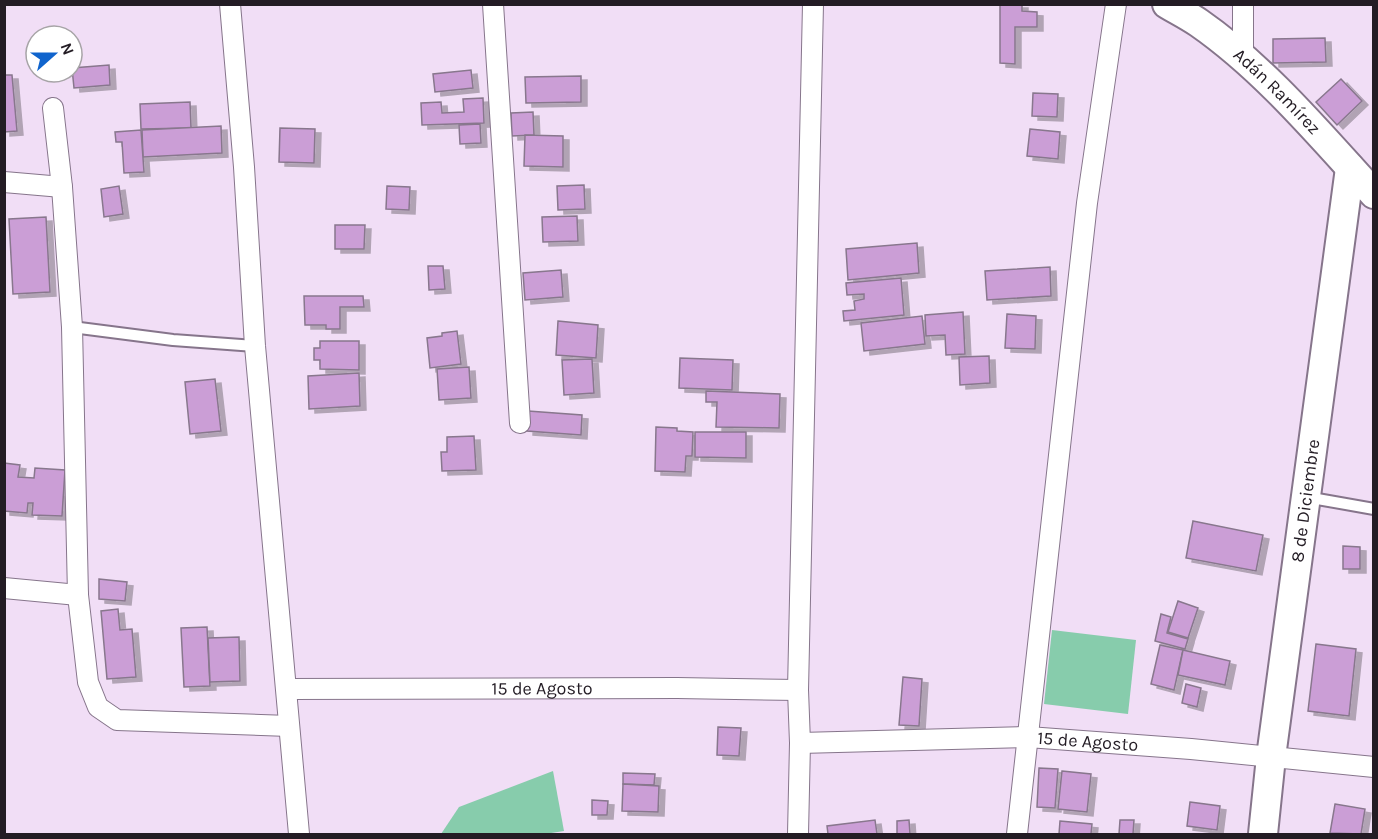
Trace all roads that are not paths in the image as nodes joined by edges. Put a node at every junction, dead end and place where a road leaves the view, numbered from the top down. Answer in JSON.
{"nodes":[{"id":1,"x":230,"y":4,"type":"edge"},
{"id":2,"x":493,"y":4,"type":"edge"},
{"id":3,"x":813,"y":4,"type":"edge"},
{"id":4,"x":1116,"y":4,"type":"edge"},
{"id":5,"x":1167,"y":4,"type":"edge"},
{"id":6,"x":1243,"y":4,"type":"edge"},
{"id":7,"x":1243,"y":59,"type":"junction"},
{"id":8,"x":53,"y":108,"type":"dead end"},
{"id":9,"x":1350,"y":168,"type":"junction"},
{"id":10,"x":4,"y":182,"type":"edge"},
{"id":11,"x":62,"y":187,"type":"junction"},
{"id":12,"x":1374,"y":194,"type":"edge"},
{"id":13,"x":72,"y":327,"type":"junction"},
{"id":14,"x":255,"y":346,"type":"junction"},
{"id":15,"x":520,"y":423,"type":"dead end"},
{"id":16,"x":1306,"y":497,"type":"junction"},
{"id":17,"x":1374,"y":509,"type":"edge"},
{"id":18,"x":4,"y":588,"type":"edge"},
{"id":19,"x":78,"y":595,"type":"junction"},
{"id":20,"x":287,"y":689,"type":"junction"},
{"id":21,"x":798,"y":690,"type":"junction"},
{"id":22,"x":289,"y":726,"type":"junction"},
{"id":23,"x":1028,"y":737,"type":"junction"},
{"id":24,"x":800,"y":743,"type":"junction"},
{"id":25,"x":1271,"y":757,"type":"junction"},
{"id":26,"x":1374,"y":767,"type":"edge"},
{"id":27,"x":299,"y":834,"type":"edge"},
{"id":28,"x":798,"y":834,"type":"edge"},
{"id":29,"x":1017,"y":834,"type":"edge"},
{"id":30,"x":1263,"y":834,"type":"edge"}],
"edges":[{"from":1,"to":14,"type":"street"},
{"from":2,"to":15,"type":"street"},
{"from":3,"to":21,"type":"street"},
{"from":4,"to":23,"type":"street"},
{"from":5,"to":7,"type":"street","name":"Adán Ramírez"},
{"from":6,"to":7,"type":"street"},
{"from":7,"to":9,"type":"street","name":"Adán Ramírez"},
{"from":8,"to":11,"type":"street"},
{"from":9,"to":12,"type":"street","name":"Adán Ramírez"},
{"from":9,"to":16,"type":"street","name":"8 de Diciembre"},
{"from":10,"to":11,"type":"street"},
{"from":11,"to":13,"type":"street"},
{"from":13,"to":14,"type":"lane"},
{"from":13,"to":19,"type":"street"},
{"from":14,"to":20,"type":"street"},
{"from":16,"to":17,"type":"lane"},
{"from":16,"to":25,"type":"street","name":"8 de Diciembre"},
{"from":18,"to":19,"type":"street"},
{"from":19,"to":22,"type":"street"},
{"from":20,"to":21,"type":"street","name":"15 de Agosto"},
{"from":20,"to":22,"type":"street"},
{"from":21,"to":24,"type":"street"},
{"from":22,"to":27,"type":"street"},
{"from":23,"to":24,"type":"street","name":"15 de Agosto"},
{"from":23,"to":25,"type":"street","name":"15 de Agosto"},
{"from":23,"to":29,"type":"street"},
{"from":24,"to":28,"type":"street"},
{"from":25,"to":26,"type":"street","name":"15 de Agosto"},
{"from":25,"to":30,"type":"street","name":"8 de Diciembre"}]}
